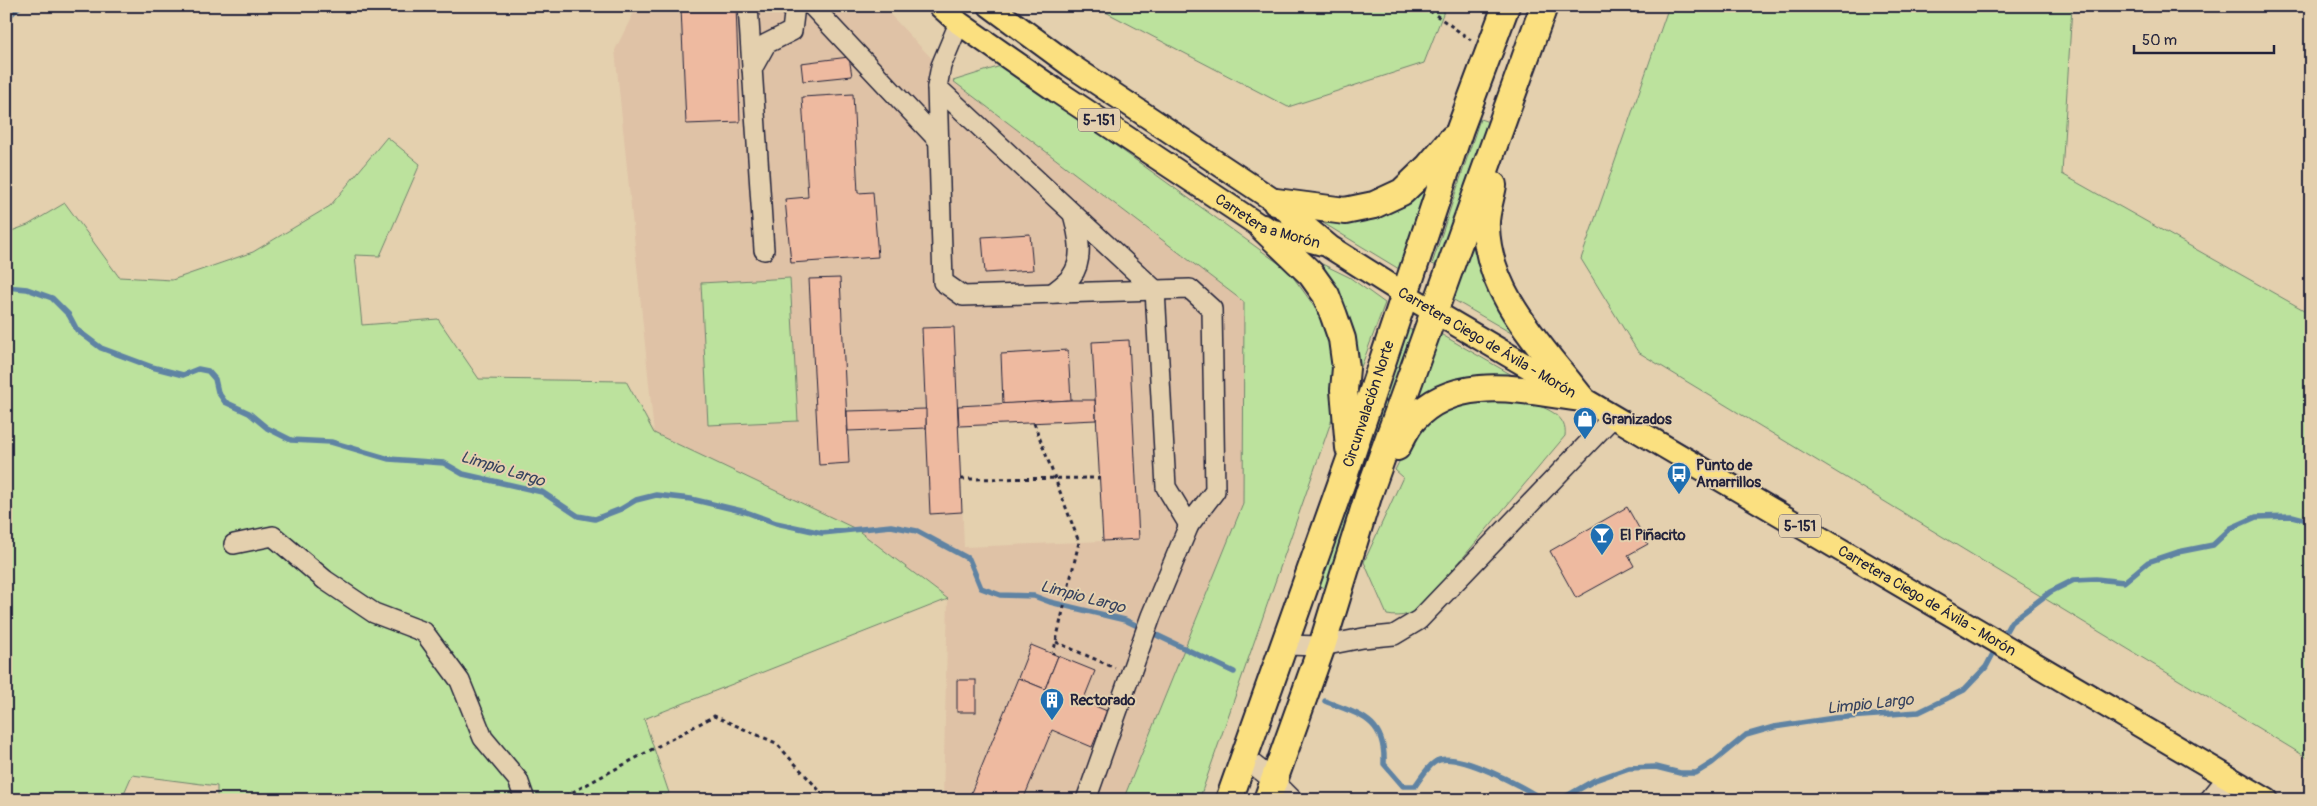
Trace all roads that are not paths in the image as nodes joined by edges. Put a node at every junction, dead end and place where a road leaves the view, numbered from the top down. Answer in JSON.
{"nodes":[{"id":1,"x":748,"y":6,"type":"edge"},
{"id":2,"x":795,"y":6,"type":"edge"},
{"id":3,"x":812,"y":6,"type":"edge"},
{"id":4,"x":940,"y":6,"type":"edge"},
{"id":5,"x":990,"y":6,"type":"edge"},
{"id":6,"x":1506,"y":6,"type":"edge"},
{"id":7,"x":1544,"y":6,"type":"edge"},
{"id":8,"x":964,"y":15,"type":"edge"},
{"id":9,"x":752,"y":69,"type":"junction"},
{"id":10,"x":937,"y":87,"type":"junction"},
{"id":11,"x":1508,"y":104,"type":"junction"},
{"id":12,"x":1460,"y":129,"type":"junction"},
{"id":13,"x":938,"y":140,"type":"junction"},
{"id":14,"x":1276,"y":202,"type":"junction"},
{"id":15,"x":1073,"y":214,"type":"junction"},
{"id":16,"x":1262,"y":228,"type":"junction"},
{"id":17,"x":1330,"y":247,"type":"junction"},
{"id":18,"x":764,"y":250,"type":"dead end"},
{"id":19,"x":1155,"y":290,"type":"junction"},
{"id":20,"x":1053,"y":293,"type":"junction"},
{"id":21,"x":1406,"y":295,"type":"junction"},
{"id":22,"x":1434,"y":311,"type":"junction"},
{"id":23,"x":1581,"y":398,"type":"junction"},
{"id":24,"x":1613,"y":416,"type":"junction"},
{"id":25,"x":1350,"y":458,"type":"junction"},
{"id":26,"x":1370,"y":493,"type":"junction"},
{"id":27,"x":1189,"y":525,"type":"junction"},
{"id":28,"x":234,"y":544,"type":"dead end"},
{"id":29,"x":1284,"y":645,"type":"junction"},
{"id":30,"x":1322,"y":646,"type":"junction"},
{"id":31,"x":1244,"y":757,"type":"junction"},
{"id":32,"x":2228,"y":777,"type":"junction"},
{"id":33,"x":1271,"y":790,"type":"edge"},
{"id":34,"x":525,"y":800,"type":"edge"},
{"id":35,"x":1086,"y":800,"type":"edge"},
{"id":36,"x":1229,"y":800,"type":"edge"},
{"id":37,"x":1292,"y":800,"type":"edge"},
{"id":38,"x":2209,"y":800,"type":"edge"},
{"id":39,"x":2267,"y":800,"type":"edge"}],
"edges":[{"from":1,"to":9,"type":"street"},
{"from":2,"to":9,"type":"street"},
{"from":3,"to":13,"type":"street"},
{"from":4,"to":8,"type":"main road","name":"Carretera a Morón","number":"5-151"},
{"from":5,"to":14,"type":"main road","name":"Carretera a Morón","number":"5-151"},
{"from":6,"to":12,"type":"highway","name":"Circunvalación Norte"},
{"from":7,"to":11,"type":"highway","name":"Circunvalación Norte"},
{"from":8,"to":10,"type":"street"},
{"from":8,"to":16,"type":"main road","name":"Carretera a Morón","number":"5-151"},
{"from":9,"to":18,"type":"street"},
{"from":10,"to":13,"type":"street"},
{"from":10,"to":15,"type":"street"},
{"from":11,"to":22,"type":"highway","name":"Circunvalación Norte"},
{"from":11,"to":23,"type":"highway"},
{"from":12,"to":14,"type":"highway"},
{"from":12,"to":21,"type":"highway","name":"Circunvalación Norte"},
{"from":13,"to":20,"type":"street"},
{"from":14,"to":17,"type":"main road","name":"Carretera a Morón","number":"5-151"},
{"from":15,"to":19,"type":"street"},
{"from":15,"to":20,"type":"street"},
{"from":16,"to":17,"type":"main road","name":"Carretera a Morón","number":"5-151"},
{"from":16,"to":25,"type":"highway"},
{"from":17,"to":21,"type":"main road","name":"Carretera Ciego de Ávila - Morón","number":"5-151"},
{"from":19,"to":20,"type":"street"},
{"from":19,"to":27,"type":"street"},
{"from":19,"to":27,"type":"street"},
{"from":21,"to":22,"type":"main road","name":"Carretera Ciego de Ávila - Morón","number":"5-151"},
{"from":21,"to":25,"type":"highway","name":"Circunvalación Norte"},
{"from":22,"to":23,"type":"main road","name":"Carretera Ciego de Ávila - Morón","number":"5-151"},
{"from":22,"to":26,"type":"highway","name":"Circunvalación Norte"},
{"from":23,"to":24,"type":"main road","name":"Carretera Ciego de Ávila - Morón","number":"5-151"},
{"from":23,"to":26,"type":"highway"},
{"from":24,"to":30,"type":"street"},
{"from":24,"to":32,"type":"main road","name":"Carretera Ciego de Ávila - Morón","number":"5-151"},
{"from":25,"to":29,"type":"highway","name":"Circunvalación Norte"},
{"from":26,"to":30,"type":"highway","name":"Circunvalación Norte"},
{"from":27,"to":35,"type":"street"},
{"from":28,"to":34,"type":"street"},
{"from":29,"to":30,"type":"street"},
{"from":29,"to":31,"type":"highway","name":"Circunvalación Norte"},
{"from":30,"to":33,"type":"highway","name":"Circunvalación Norte"},
{"from":31,"to":33,"type":"street"},
{"from":31,"to":36,"type":"highway","name":"Circunvalación Norte"},
{"from":32,"to":38,"type":"street"},
{"from":32,"to":39,"type":"main road","name":"Carretera Ciego de Ávila - Morón","number":"5-151"},
{"from":33,"to":37,"type":"street"}]}
